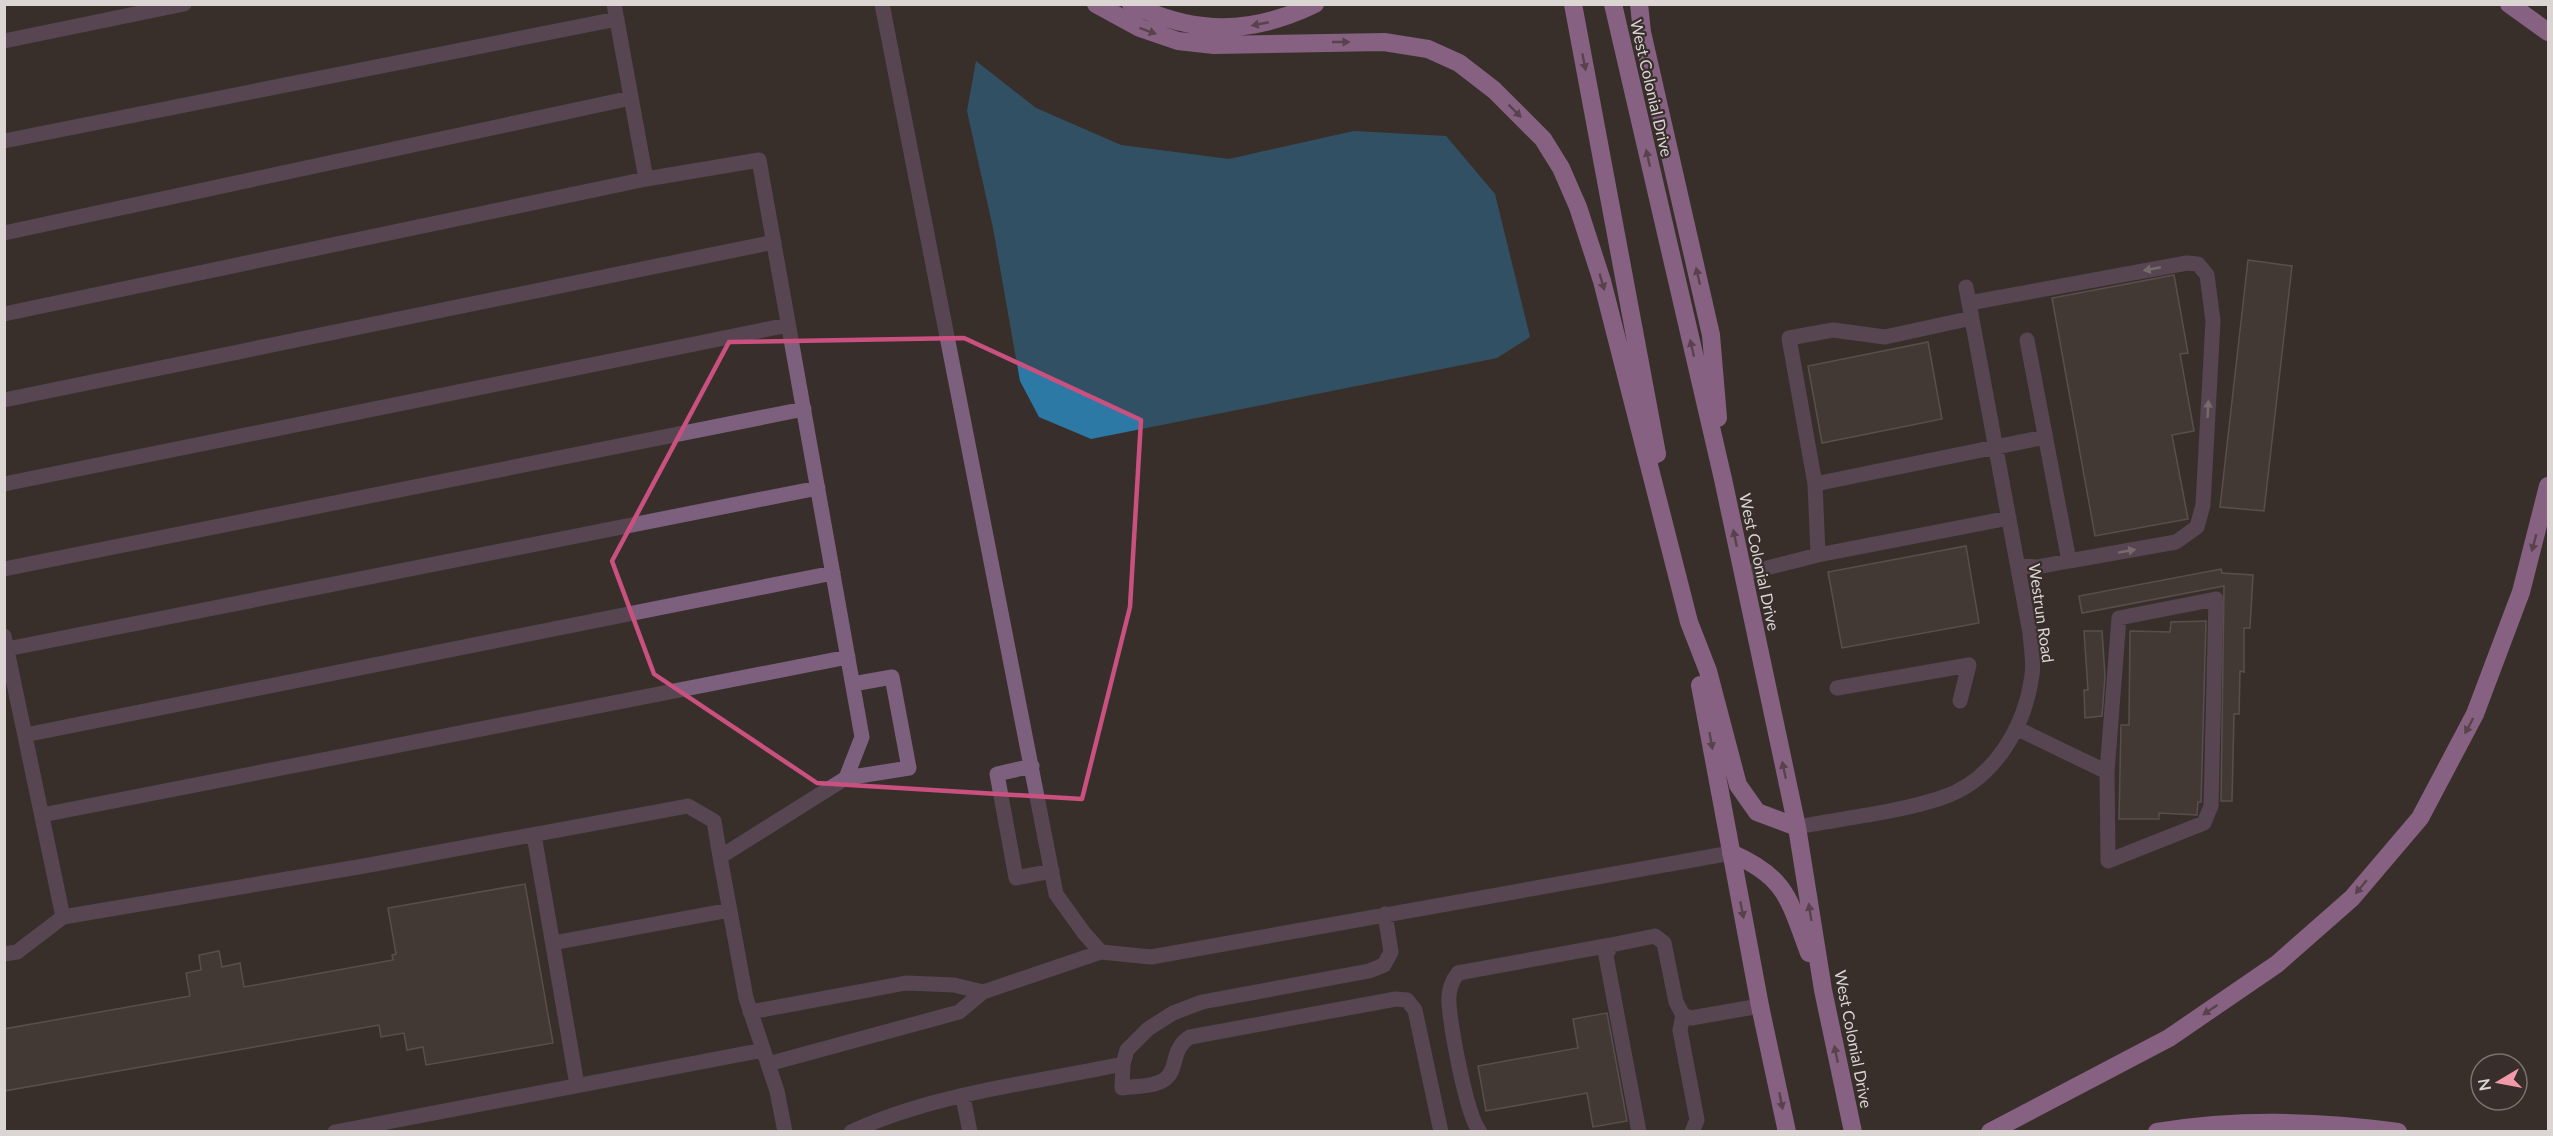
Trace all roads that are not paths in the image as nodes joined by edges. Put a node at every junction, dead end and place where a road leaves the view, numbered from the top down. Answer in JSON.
{"nodes":[{"id":1,"x":184,"y":4,"type":"edge"},
{"id":2,"x":882,"y":4,"type":"edge"},
{"id":3,"x":1096,"y":4,"type":"edge"},
{"id":4,"x":1131,"y":4,"type":"edge"},
{"id":5,"x":1315,"y":4,"type":"edge"},
{"id":6,"x":1573,"y":4,"type":"edge"},
{"id":7,"x":1613,"y":4,"type":"edge"},
{"id":8,"x":1639,"y":4,"type":"edge"},
{"id":9,"x":2509,"y":4,"type":"edge"},
{"id":10,"x":616,"y":12,"type":"edge"},
{"id":11,"x":2546,"y":30,"type":"edge"},
{"id":12,"x":4,"y":41,"type":"edge"},
{"id":13,"x":631,"y":98,"type":"junction"},
{"id":14,"x":4,"y":141,"type":"edge"},
{"id":15,"x":646,"y":179,"type":"junction"},
{"id":16,"x":4,"y":233,"type":"edge"},
{"id":17,"x":774,"y":242,"type":"junction"},
{"id":18,"x":1966,"y":287,"type":"dead end"},
{"id":19,"x":1970,"y":310,"type":"junction"},
{"id":20,"x":4,"y":314,"type":"edge"},
{"id":21,"x":789,"y":325,"type":"junction"},
{"id":22,"x":2027,"y":340,"type":"dead end"},
{"id":23,"x":4,"y":400,"type":"edge"},
{"id":24,"x":804,"y":409,"type":"junction"},
{"id":25,"x":2045,"y":437,"type":"junction"},
{"id":26,"x":1996,"y":447,"type":"junction"},
{"id":27,"x":1723,"y":479,"type":"junction"},
{"id":28,"x":4,"y":484,"type":"edge"},
{"id":29,"x":1815,"y":484,"type":"junction"},
{"id":30,"x":2548,"y":486,"type":"edge"},
{"id":31,"x":818,"y":488,"type":"junction"},
{"id":32,"x":2009,"y":518,"type":"junction"},
{"id":33,"x":1818,"y":555,"type":"junction"},
{"id":34,"x":2069,"y":561,"type":"junction"},
{"id":35,"x":2018,"y":565,"type":"junction"},
{"id":36,"x":4,"y":569,"type":"edge"},
{"id":37,"x":833,"y":573,"type":"junction"},
{"id":38,"x":1743,"y":574,"type":"junction"},
{"id":39,"x":1689,"y":622,"type":"junction"},
{"id":40,"x":6,"y":643,"type":"edge"},
{"id":41,"x":848,"y":657,"type":"junction"},
{"id":42,"x":853,"y":684,"type":"junction"},
{"id":43,"x":1837,"y":688,"type":"dead end"},
{"id":44,"x":1960,"y":701,"type":"dead end"},
{"id":45,"x":2016,"y":728,"type":"junction"},
{"id":46,"x":25,"y":735,"type":"junction"},
{"id":47,"x":1032,"y":766,"type":"junction"},
{"id":48,"x":2107,"y":772,"type":"junction"},
{"id":49,"x":846,"y":777,"type":"junction"},
{"id":50,"x":42,"y":815,"type":"junction"},
{"id":51,"x":1797,"y":827,"type":"junction"},
{"id":52,"x":534,"y":835,"type":"junction"},
{"id":53,"x":1731,"y":853,"type":"junction"},
{"id":54,"x":720,"y":857,"type":"junction"},
{"id":55,"x":1052,"y":871,"type":"junction"},
{"id":56,"x":730,"y":910,"type":"junction"},
{"id":57,"x":1386,"y":914,"type":"junction"},
{"id":58,"x":63,"y":917,"type":"junction"},
{"id":59,"x":553,"y":943,"type":"junction"},
{"id":60,"x":1611,"y":945,"type":"junction"},
{"id":61,"x":1101,"y":952,"type":"junction"},
{"id":62,"x":4,"y":954,"type":"edge"},
{"id":63,"x":1823,"y":990,"type":"junction"},
{"id":64,"x":983,"y":992,"type":"junction"},
{"id":65,"x":1760,"y":1006,"type":"junction"},
{"id":66,"x":750,"y":1012,"type":"junction"},
{"id":67,"x":1683,"y":1015,"type":"junction"},
{"id":68,"x":766,"y":1057,"type":"junction"},
{"id":69,"x":1123,"y":1065,"type":"junction"},
{"id":70,"x":577,"y":1085,"type":"junction"},
{"id":71,"x":963,"y":1097,"type":"junction"},
{"id":72,"x":883,"y":1124,"type":"edge"},
{"id":73,"x":335,"y":1131,"type":"edge"},
{"id":74,"x":785,"y":1131,"type":"edge"},
{"id":75,"x":851,"y":1131,"type":"edge"},
{"id":76,"x":970,"y":1131,"type":"edge"},
{"id":77,"x":1441,"y":1131,"type":"edge"},
{"id":78,"x":1480,"y":1131,"type":"edge"},
{"id":79,"x":1639,"y":1131,"type":"edge"},
{"id":80,"x":1692,"y":1131,"type":"edge"},
{"id":81,"x":1787,"y":1131,"type":"edge"},
{"id":82,"x":1853,"y":1131,"type":"edge"},
{"id":83,"x":1990,"y":1131,"type":"edge"},
{"id":84,"x":2157,"y":1131,"type":"edge"},
{"id":85,"x":2398,"y":1131,"type":"edge"}],
"edges":[{"from":1,"to":12,"type":"street"},
{"from":2,"to":47,"type":"street"},
{"from":3,"to":39,"type":"highway","one_way":true},
{"from":5,"to":4,"type":"highway","one_way":true},
{"from":6,"to":39,"type":"highway","one_way":true},
{"from":27,"to":7,"type":"highway","name":"West Colonial Drive","one_way":true},
{"from":27,"to":8,"type":"highway","one_way":true},
{"from":9,"to":11,"type":"highway"},
{"from":10,"to":13,"type":"street"},
{"from":10,"to":14,"type":"street"},
{"from":13,"to":15,"type":"street"},
{"from":13,"to":16,"type":"street"},
{"from":15,"to":17,"type":"street"},
{"from":15,"to":20,"type":"street"},
{"from":17,"to":21,"type":"street"},
{"from":17,"to":23,"type":"street"},
{"from":18,"to":19,"type":"street","name":"Westrun Road"},
{"from":19,"to":26,"type":"street","name":"Westrun Road"},
{"from":19,"to":29,"type":"street"},
{"from":34,"to":19,"type":"street","one_way":true},
{"from":21,"to":24,"type":"street"},
{"from":21,"to":28,"type":"street"},
{"from":22,"to":25,"type":"street"},
{"from":24,"to":31,"type":"street"},
{"from":24,"to":36,"type":"street"},
{"from":25,"to":26,"type":"street"},
{"from":25,"to":34,"type":"street"},
{"from":26,"to":29,"type":"street"},
{"from":26,"to":32,"type":"street","name":"Westrun Road"},
{"from":38,"to":27,"type":"highway","name":"West Colonial Drive","one_way":true},
{"from":29,"to":33,"type":"street"},
{"from":30,"to":83,"type":"highway","one_way":true},
{"from":31,"to":37,"type":"street"},
{"from":31,"to":40,"type":"street"},
{"from":32,"to":33,"type":"street"},
{"from":32,"to":35,"type":"street","name":"Westrun Road"},
{"from":33,"to":38,"type":"street"},
{"from":34,"to":35,"type":"street"},
{"from":35,"to":45,"type":"street","name":"Westrun Road"},
{"from":37,"to":41,"type":"street"},
{"from":37,"to":46,"type":"street"},
{"from":51,"to":38,"type":"highway","name":"West Colonial Drive","one_way":true},
{"from":39,"to":51,"type":"highway"},
{"from":39,"to":53,"type":"highway","one_way":true},
{"from":40,"to":46,"type":"street"},
{"from":41,"to":42,"type":"street"},
{"from":41,"to":50,"type":"street"},
{"from":42,"to":49,"type":"street"},
{"from":42,"to":49,"type":"street"},
{"from":43,"to":44,"type":"street"},
{"from":45,"to":48,"type":"street"},
{"from":45,"to":51,"type":"street","name":"Westrun Road"},
{"from":46,"to":50,"type":"street"},
{"from":47,"to":55,"type":"street"},
{"from":47,"to":55,"type":"street"},
{"from":48,"to":48,"type":"street"},
{"from":49,"to":54,"type":"street"},
{"from":50,"to":58,"type":"street"},
{"from":63,"to":51,"type":"highway","name":"West Colonial Drive","one_way":true},
{"from":52,"to":54,"type":"street"},
{"from":52,"to":58,"type":"street"},
{"from":52,"to":59,"type":"street"},
{"from":53,"to":57,"type":"street"},
{"from":53,"to":63,"type":"highway"},
{"from":53,"to":65,"type":"highway","one_way":true},
{"from":54,"to":56,"type":"street"},
{"from":55,"to":61,"type":"street"},
{"from":56,"to":59,"type":"street"},
{"from":56,"to":66,"type":"street"},
{"from":57,"to":61,"type":"street"},
{"from":57,"to":69,"type":"street"},
{"from":58,"to":62,"type":"street"},
{"from":59,"to":70,"type":"street"},
{"from":60,"to":67,"type":"street"},
{"from":60,"to":78,"type":"street"},
{"from":60,"to":79,"type":"street"},
{"from":61,"to":64,"type":"street"},
{"from":82,"to":63,"type":"highway","name":"West Colonial Drive","one_way":true},
{"from":64,"to":66,"type":"street"},
{"from":64,"to":68,"type":"street"},
{"from":65,"to":67,"type":"street"},
{"from":65,"to":81,"type":"highway","one_way":true},
{"from":66,"to":68,"type":"street"},
{"from":67,"to":80,"type":"street"},
{"from":68,"to":70,"type":"street"},
{"from":68,"to":74,"type":"street"},
{"from":69,"to":71,"type":"street"},
{"from":69,"to":77,"type":"street"},
{"from":70,"to":73,"type":"street"},
{"from":71,"to":72,"type":"street"},
{"from":71,"to":76,"type":"street"},
{"from":72,"to":75,"type":"street"},
{"from":84,"to":85,"type":"highway"}]}
